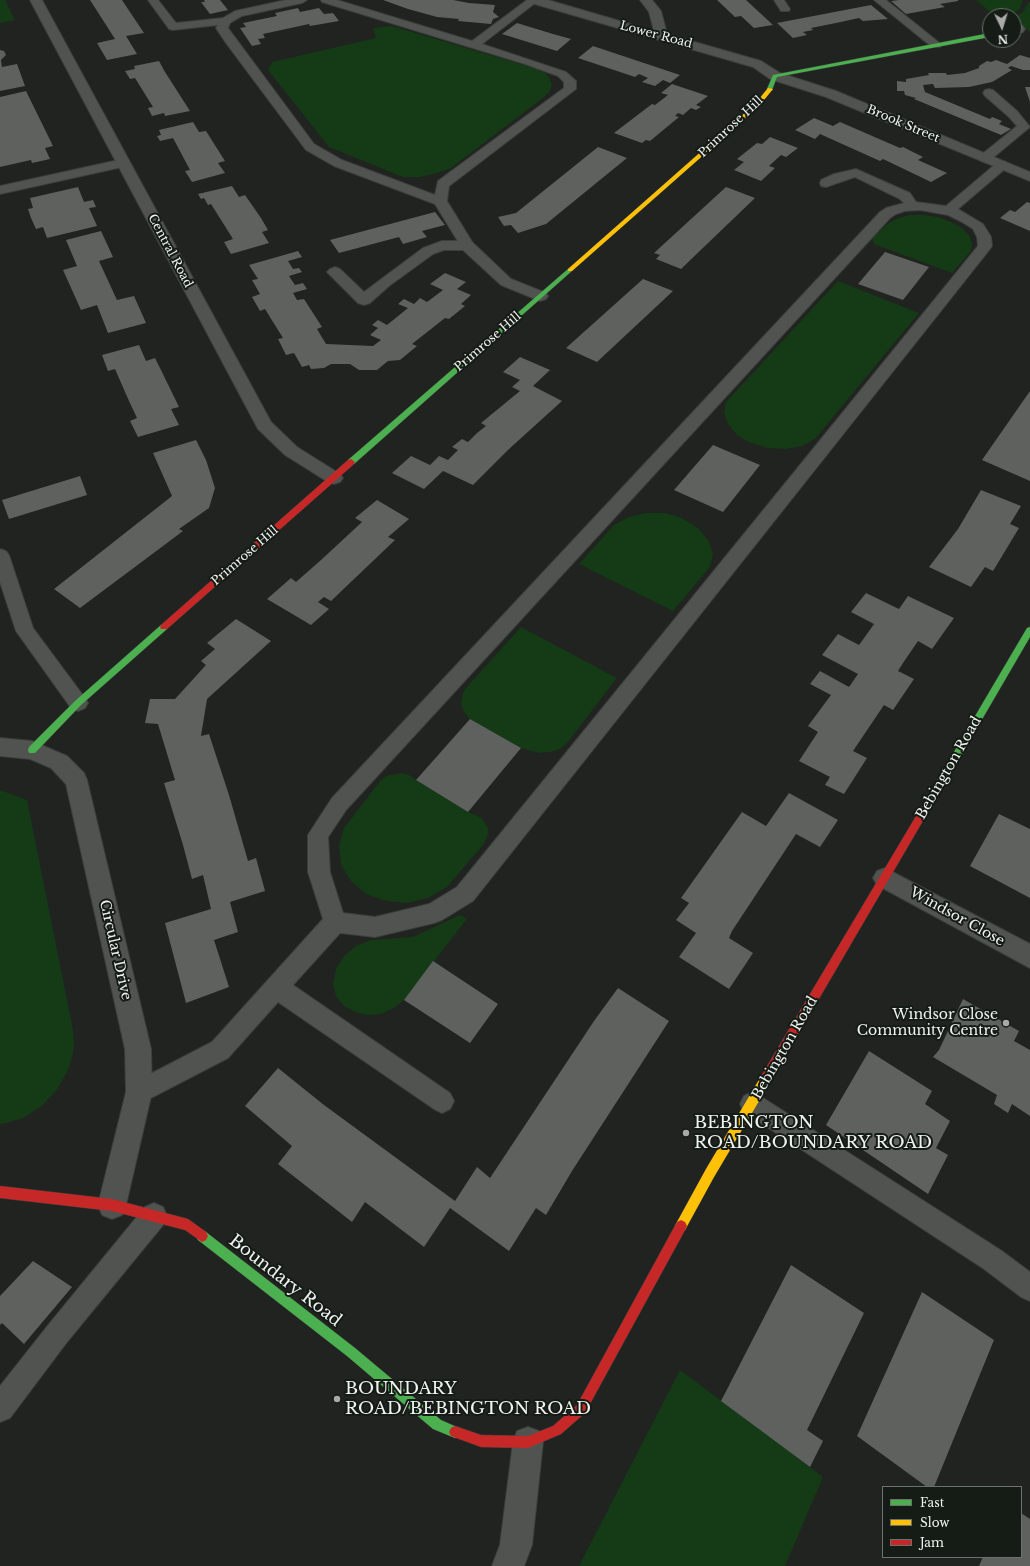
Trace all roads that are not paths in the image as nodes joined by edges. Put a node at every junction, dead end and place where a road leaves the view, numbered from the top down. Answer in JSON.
{"nodes":[{"id":1,"x":36,"y":0,"type":"edge"},
{"id":2,"x":153,"y":0,"type":"edge"},
{"id":3,"x":302,"y":0,"type":"edge"},
{"id":4,"x":326,"y":0,"type":"edge"},
{"id":5,"x":535,"y":0,"type":"edge"},
{"id":6,"x":646,"y":0,"type":"edge"},
{"id":7,"x":879,"y":0,"type":"edge"},
{"id":8,"x":226,"y":21,"type":"junction"},
{"id":9,"x":662,"y":37,"type":"junction"},
{"id":10,"x":982,"y":37,"type":"edge"},
{"id":11,"x":474,"y":45,"type":"junction"},
{"id":12,"x":936,"y":46,"type":"junction"},
{"id":13,"x":775,"y":76,"type":"junction"},
{"id":14,"x":989,"y":93,"type":"dead end"},
{"id":15,"x":985,"y":158,"type":"junction"},
{"id":16,"x":123,"y":163,"type":"junction"},
{"id":17,"x":1002,"y":165,"type":"junction"},
{"id":18,"x":1030,"y":177,"type":"edge"},
{"id":19,"x":826,"y":183,"type":"dead end"},
{"id":20,"x":0,"y":190,"type":"edge"},
{"id":21,"x":440,"y":201,"type":"junction"},
{"id":22,"x":913,"y":207,"type":"junction"},
{"id":23,"x":948,"y":211,"type":"junction"},
{"id":24,"x":467,"y":245,"type":"junction"},
{"id":25,"x":335,"y":272,"type":"dead end"},
{"id":26,"x":540,"y":296,"type":"junction"},
{"id":27,"x":334,"y":478,"type":"junction"},
{"id":28,"x":0,"y":555,"type":"edge"},
{"id":29,"x":1028,"y":636,"type":"edge"},
{"id":30,"x":78,"y":703,"type":"junction"},
{"id":31,"x":0,"y":747,"type":"edge"},
{"id":32,"x":32,"y":750,"type":"junction"},
{"id":33,"x":885,"y":878,"type":"junction"},
{"id":34,"x":335,"y":922,"type":"junction"},
{"id":35,"x":1030,"y":957,"type":"edge"},
{"id":36,"x":276,"y":987,"type":"junction"},
{"id":37,"x":139,"y":1092,"type":"junction"},
{"id":38,"x":442,"y":1101,"type":"dead end"},
{"id":39,"x":752,"y":1104,"type":"junction"},
{"id":40,"x":0,"y":1192,"type":"edge"},
{"id":41,"x":112,"y":1205,"type":"junction"},
{"id":42,"x":154,"y":1216,"type":"junction"},
{"id":43,"x":1030,"y":1288,"type":"edge"},
{"id":44,"x":0,"y":1408,"type":"edge"},
{"id":45,"x":528,"y":1442,"type":"junction"},
{"id":46,"x":508,"y":1566,"type":"edge"}],
"edges":[{"from":1,"to":16,"type":"street","name":"Central Road"},
{"from":2,"to":8,"type":"lane"},
{"from":3,"to":8,"type":"lane"},
{"from":4,"to":11,"type":"lane"},
{"from":5,"to":9,"type":"street","name":"Lower Road"},
{"from":5,"to":11,"type":"lane"},
{"from":6,"to":9,"type":"street"},
{"from":7,"to":12,"type":"lane"},
{"from":8,"to":21,"type":"lane"},
{"from":9,"to":13,"type":"street","name":"Lower Road"},
{"from":10,"to":12,"type":"street"},
{"from":11,"to":21,"type":"lane"},
{"from":12,"to":13,"type":"street"},
{"from":13,"to":15,"type":"street","name":"Brook Street"},
{"from":13,"to":26,"type":"street","name":"Primrose Hill"},
{"from":14,"to":15,"type":"lane"},
{"from":15,"to":17,"type":"street","name":"Brook Street"},
{"from":16,"to":20,"type":"lane"},
{"from":16,"to":27,"type":"street","name":"Central Road"},
{"from":17,"to":18,"type":"street","name":"Brook Street"},
{"from":17,"to":23,"type":"lane"},
{"from":19,"to":22,"type":"lane"},
{"from":21,"to":24,"type":"lane"},
{"from":22,"to":23,"type":"lane"},
{"from":22,"to":34,"type":"lane"},
{"from":23,"to":34,"type":"lane"},
{"from":24,"to":25,"type":"street"},
{"from":24,"to":26,"type":"street"},
{"from":26,"to":27,"type":"street","name":"Primrose Hill"},
{"from":27,"to":30,"type":"street","name":"Primrose Hill"},
{"from":28,"to":30,"type":"lane"},
{"from":29,"to":33,"type":"street","name":"Bebington Road"},
{"from":30,"to":32,"type":"street","name":"Primrose Hill"},
{"from":31,"to":32,"type":"street","name":"Circular Drive"},
{"from":32,"to":37,"type":"street","name":"Circular Drive"},
{"from":33,"to":35,"type":"street","name":"Windsor Close"},
{"from":33,"to":39,"type":"street","name":"Bebington Road"},
{"from":34,"to":36,"type":"lane"},
{"from":36,"to":37,"type":"lane"},
{"from":36,"to":38,"type":"lane"},
{"from":37,"to":41,"type":"street","name":"Circular Drive"},
{"from":39,"to":43,"type":"lane"},
{"from":39,"to":45,"type":"street","name":"Bebington Road"},
{"from":40,"to":41,"type":"street","name":"Boundary Road"},
{"from":41,"to":42,"type":"street","name":"Boundary Road"},
{"from":42,"to":44,"type":"lane"},
{"from":42,"to":45,"type":"street","name":"Boundary Road"},
{"from":45,"to":46,"type":"street"}]}
